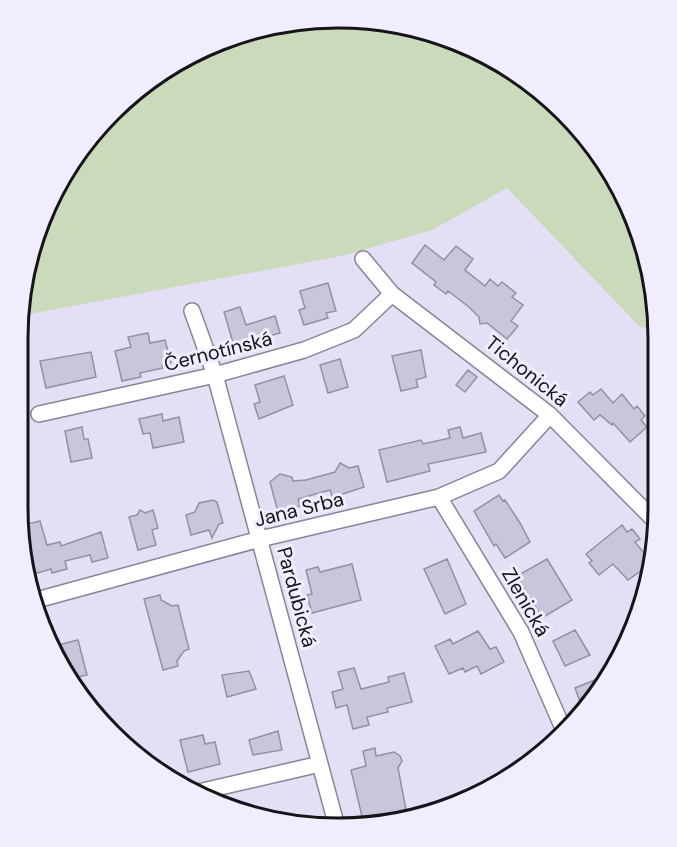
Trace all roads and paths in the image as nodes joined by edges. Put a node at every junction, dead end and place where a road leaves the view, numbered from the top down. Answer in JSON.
{"nodes":[{"id":1,"x":363,"y":259,"type":"dead end"},
{"id":2,"x":392,"y":294,"type":"junction"},
{"id":3,"x":192,"y":311,"type":"dead end"},
{"id":4,"x":215,"y":375,"type":"junction"},
{"id":5,"x":39,"y":414,"type":"dead end"},
{"id":6,"x":550,"y":415,"type":"junction"},
{"id":7,"x":439,"y":497,"type":"junction"},
{"id":8,"x":648,"y":514,"type":"edge"},
{"id":9,"x":260,"y":539,"type":"junction"},
{"id":10,"x":42,"y":599,"type":"edge"},
{"id":11,"x":561,"y":724,"type":"edge"},
{"id":12,"x":320,"y":764,"type":"junction"},
{"id":13,"x":208,"y":790,"type":"edge"},
{"id":14,"x":335,"y":818,"type":"edge"}],
"edges":[{"from":1,"to":2,"type":"street","name":"Tichonická"},
{"from":2,"to":4,"type":"street","name":"Černotínská"},
{"from":2,"to":6,"type":"street","name":"Tichonická"},
{"from":3,"to":4,"type":"street","name":"Pardubická"},
{"from":4,"to":5,"type":"street","name":"Černotínská"},
{"from":4,"to":9,"type":"street","name":"Pardubická"},
{"from":6,"to":7,"type":"street","name":"Jana Srba"},
{"from":6,"to":8,"type":"street","name":"Tichonická"},
{"from":7,"to":9,"type":"street","name":"Jana Srba"},
{"from":7,"to":11,"type":"street","name":"Zlenická"},
{"from":9,"to":10,"type":"street","name":"Jana Srba"},
{"from":9,"to":12,"type":"street","name":"Pardubická"},
{"from":12,"to":13,"type":"street"},
{"from":12,"to":14,"type":"street","name":"Pardubická"}]}
